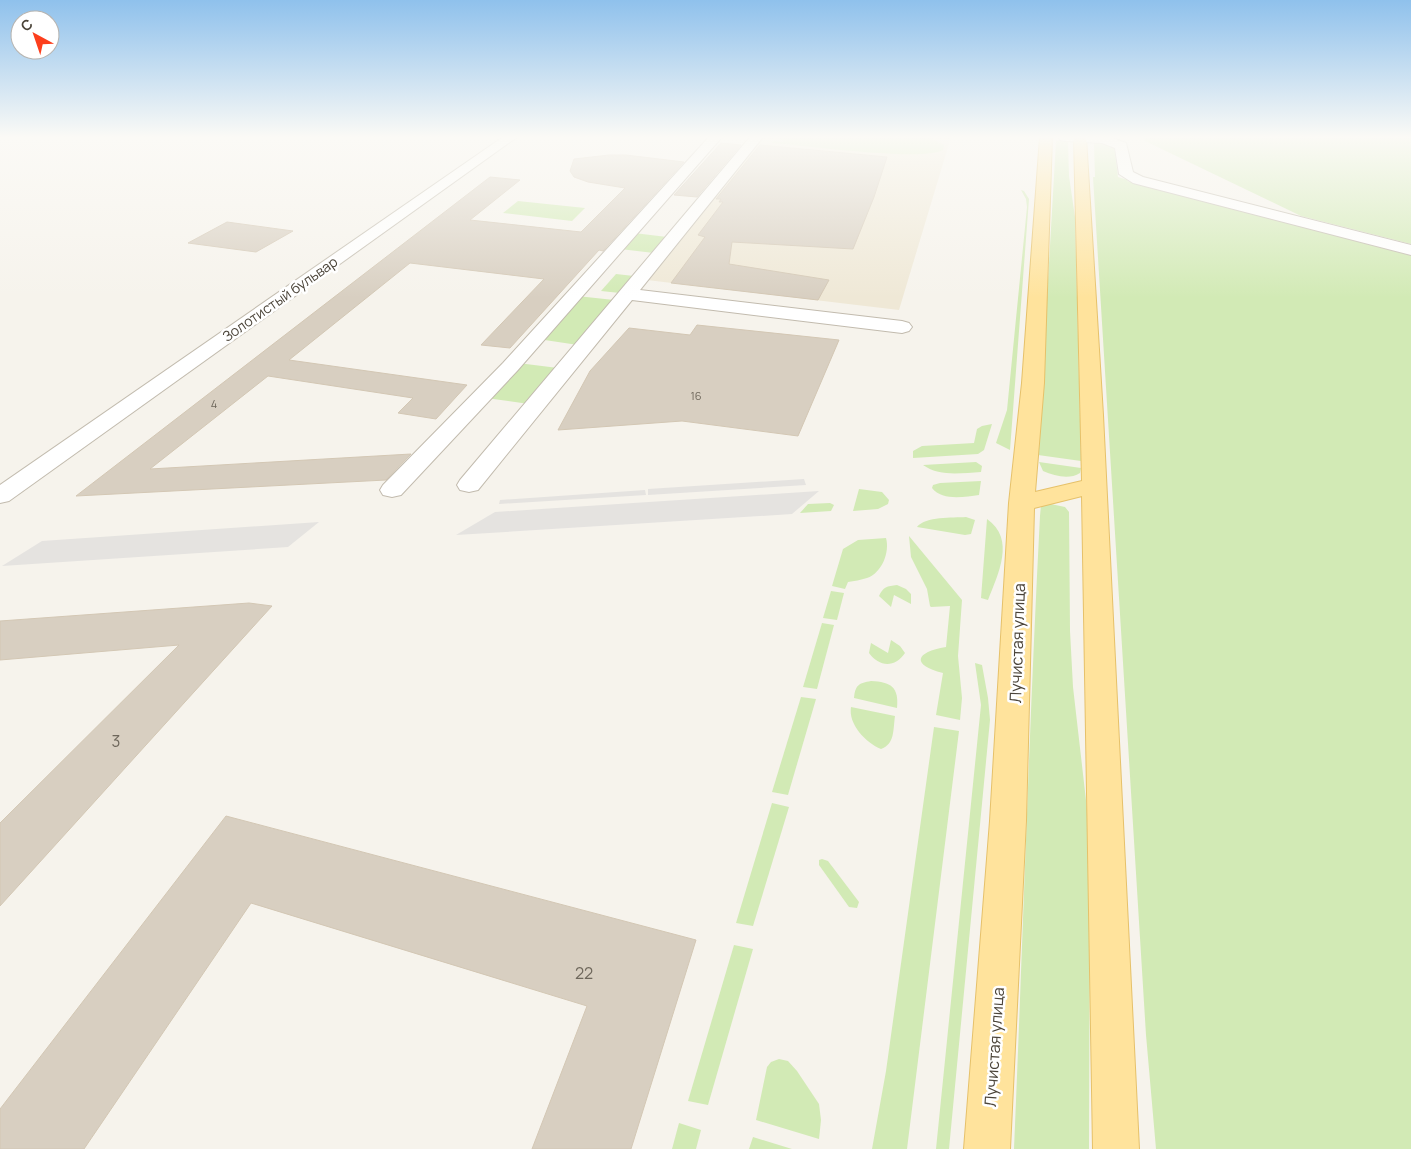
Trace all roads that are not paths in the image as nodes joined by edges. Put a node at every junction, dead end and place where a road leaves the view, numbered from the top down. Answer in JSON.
{"nodes":[{"id":1,"x":435,"y":191,"type":"edge"},
{"id":2,"x":668,"y":191,"type":"edge"},
{"id":3,"x":712,"y":191,"type":"edge"},
{"id":4,"x":1043,"y":191,"type":"edge"},
{"id":5,"x":1084,"y":191,"type":"edge"},
{"id":6,"x":1179,"y":191,"type":"edge"},
{"id":7,"x":1411,"y":250,"type":"edge"},
{"id":8,"x":626,"y":294,"type":"junction"},
{"id":9,"x":902,"y":327,"type":"dead end"},
{"id":10,"x":469,"y":485,"type":"dead end"},
{"id":11,"x":1094,"y":486,"type":"junction"},
{"id":12,"x":392,"y":490,"type":"dead end"},
{"id":13,"x":1023,"y":490,"type":"junction"},
{"id":14,"x":0,"y":501,"type":"edge"},
{"id":15,"x":986,"y":1149,"type":"edge"},
{"id":16,"x":1116,"y":1149,"type":"edge"}],
"edges":[{"from":1,"to":14,"type":"street","name":"Золотистый бульвар"},
{"from":2,"to":12,"type":"street"},
{"from":3,"to":8,"type":"street"},
{"from":4,"to":13,"type":"main road","name":"Лучистая улица"},
{"from":5,"to":11,"type":"main road"},
{"from":6,"to":7,"type":"street"},
{"from":8,"to":9,"type":"street"},
{"from":8,"to":10,"type":"street"},
{"from":11,"to":13,"type":"main road"},
{"from":11,"to":16,"type":"main road"},
{"from":13,"to":15,"type":"main road","name":"Лучистая улица"}]}
